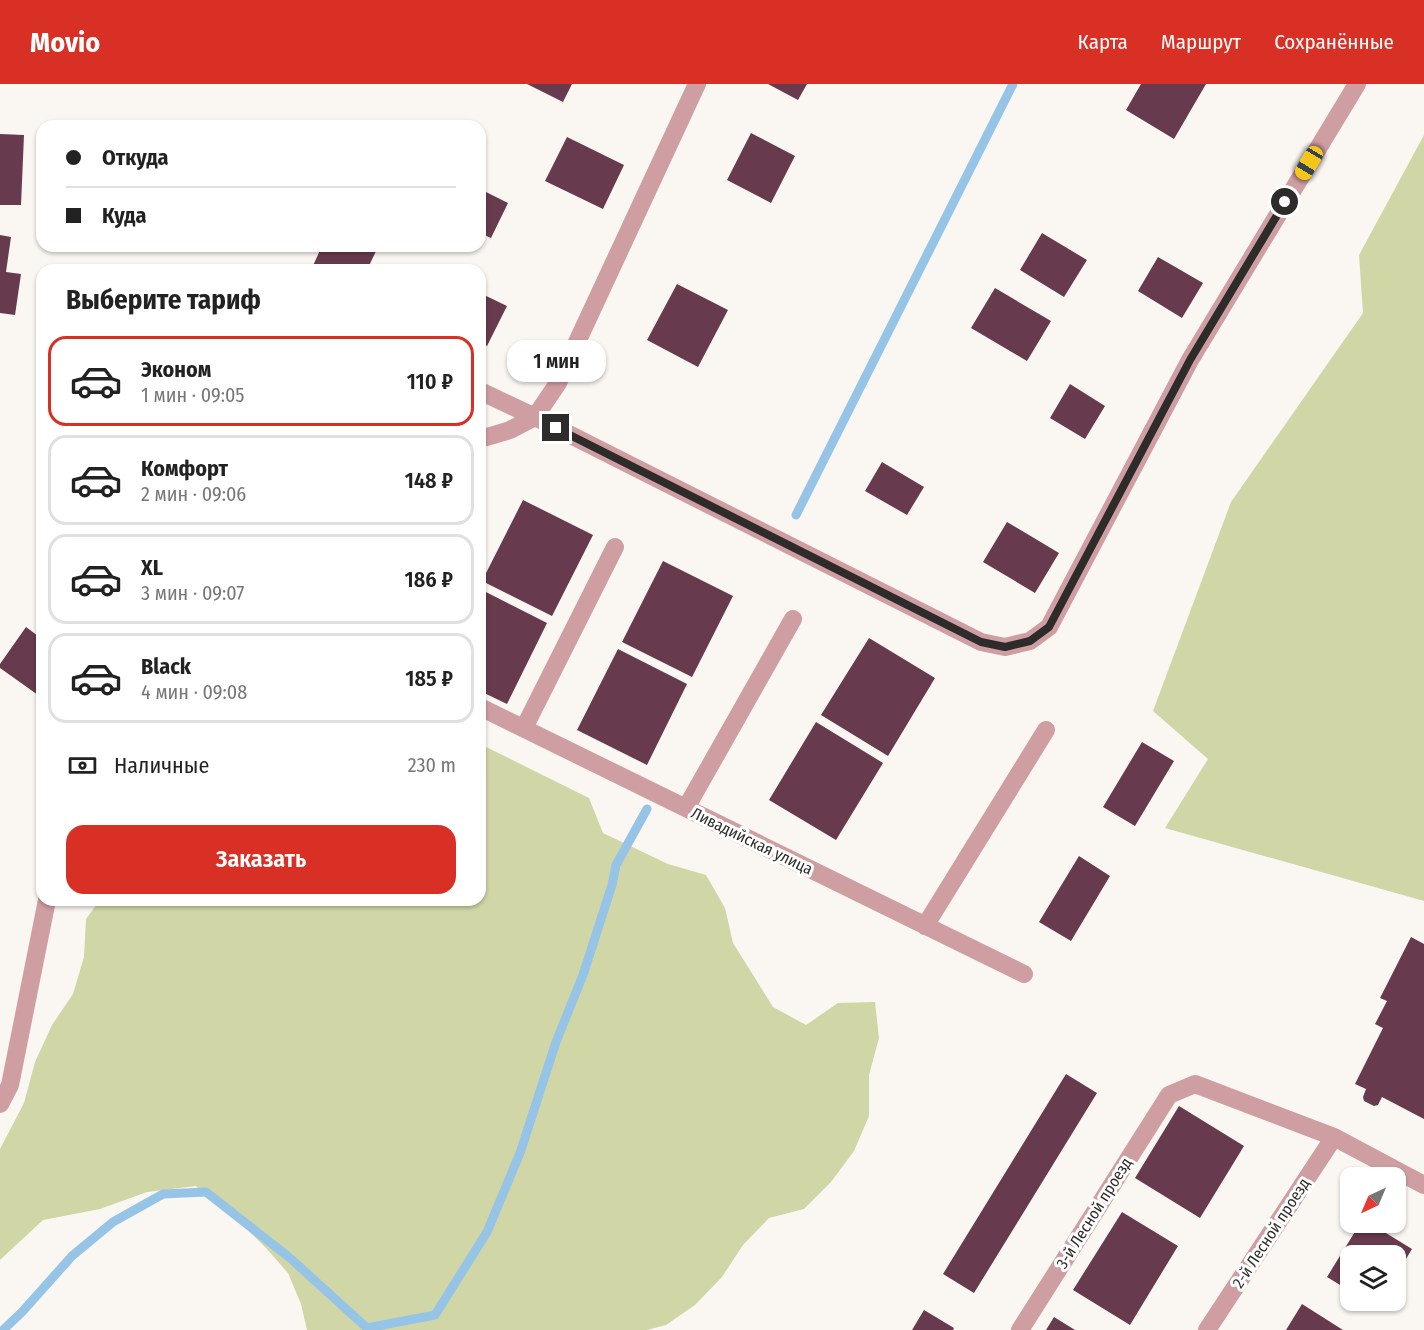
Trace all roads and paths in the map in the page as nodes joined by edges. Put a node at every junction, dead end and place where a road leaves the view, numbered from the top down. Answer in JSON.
{"nodes":[{"id":1,"x":696,"y":84,"type":"edge"},
{"id":2,"x":1356,"y":84,"type":"edge"},
{"id":3,"x":486,"y":394,"type":"edge"},
{"id":4,"x":535,"y":417,"type":"junction"},
{"id":5,"x":486,"y":437,"type":"edge"},
{"id":6,"x":615,"y":547,"type":"dead end"},
{"id":7,"x":793,"y":618,"type":"dead end"},
{"id":8,"x":486,"y":710,"type":"edge"},
{"id":9,"x":524,"y":728,"type":"junction"},
{"id":10,"x":1046,"y":730,"type":"dead end"},
{"id":11,"x":686,"y":808,"type":"junction"},
{"id":12,"x":46,"y":906,"type":"edge"},
{"id":13,"x":925,"y":926,"type":"junction"},
{"id":14,"x":1024,"y":974,"type":"dead end"},
{"id":15,"x":0,"y":1104,"type":"edge"},
{"id":16,"x":1334,"y":1137,"type":"junction"},
{"id":17,"x":1424,"y":1185,"type":"edge"},
{"id":18,"x":1020,"y":1330,"type":"edge"},
{"id":19,"x":1207,"y":1330,"type":"edge"}],
"edges":[{"from":1,"to":4,"type":"street"},
{"from":2,"to":4,"type":"street"},
{"from":3,"to":4,"type":"street"},
{"from":4,"to":5,"type":"street"},
{"from":6,"to":9,"type":"street"},
{"from":7,"to":11,"type":"street"},
{"from":8,"to":9,"type":"street","name":"Ливадийская улица"},
{"from":9,"to":11,"type":"street","name":"Ливадийская улица"},
{"from":10,"to":13,"type":"street"},
{"from":11,"to":13,"type":"street","name":"Ливадийская улица"},
{"from":12,"to":15,"type":"street"},
{"from":13,"to":14,"type":"street","name":"Ливадийская улица"},
{"from":16,"to":17,"type":"street"},
{"from":16,"to":18,"type":"street","name":"3-й Лесной проезд"},
{"from":16,"to":19,"type":"street","name":"2-й Лесной проезд"}]}
